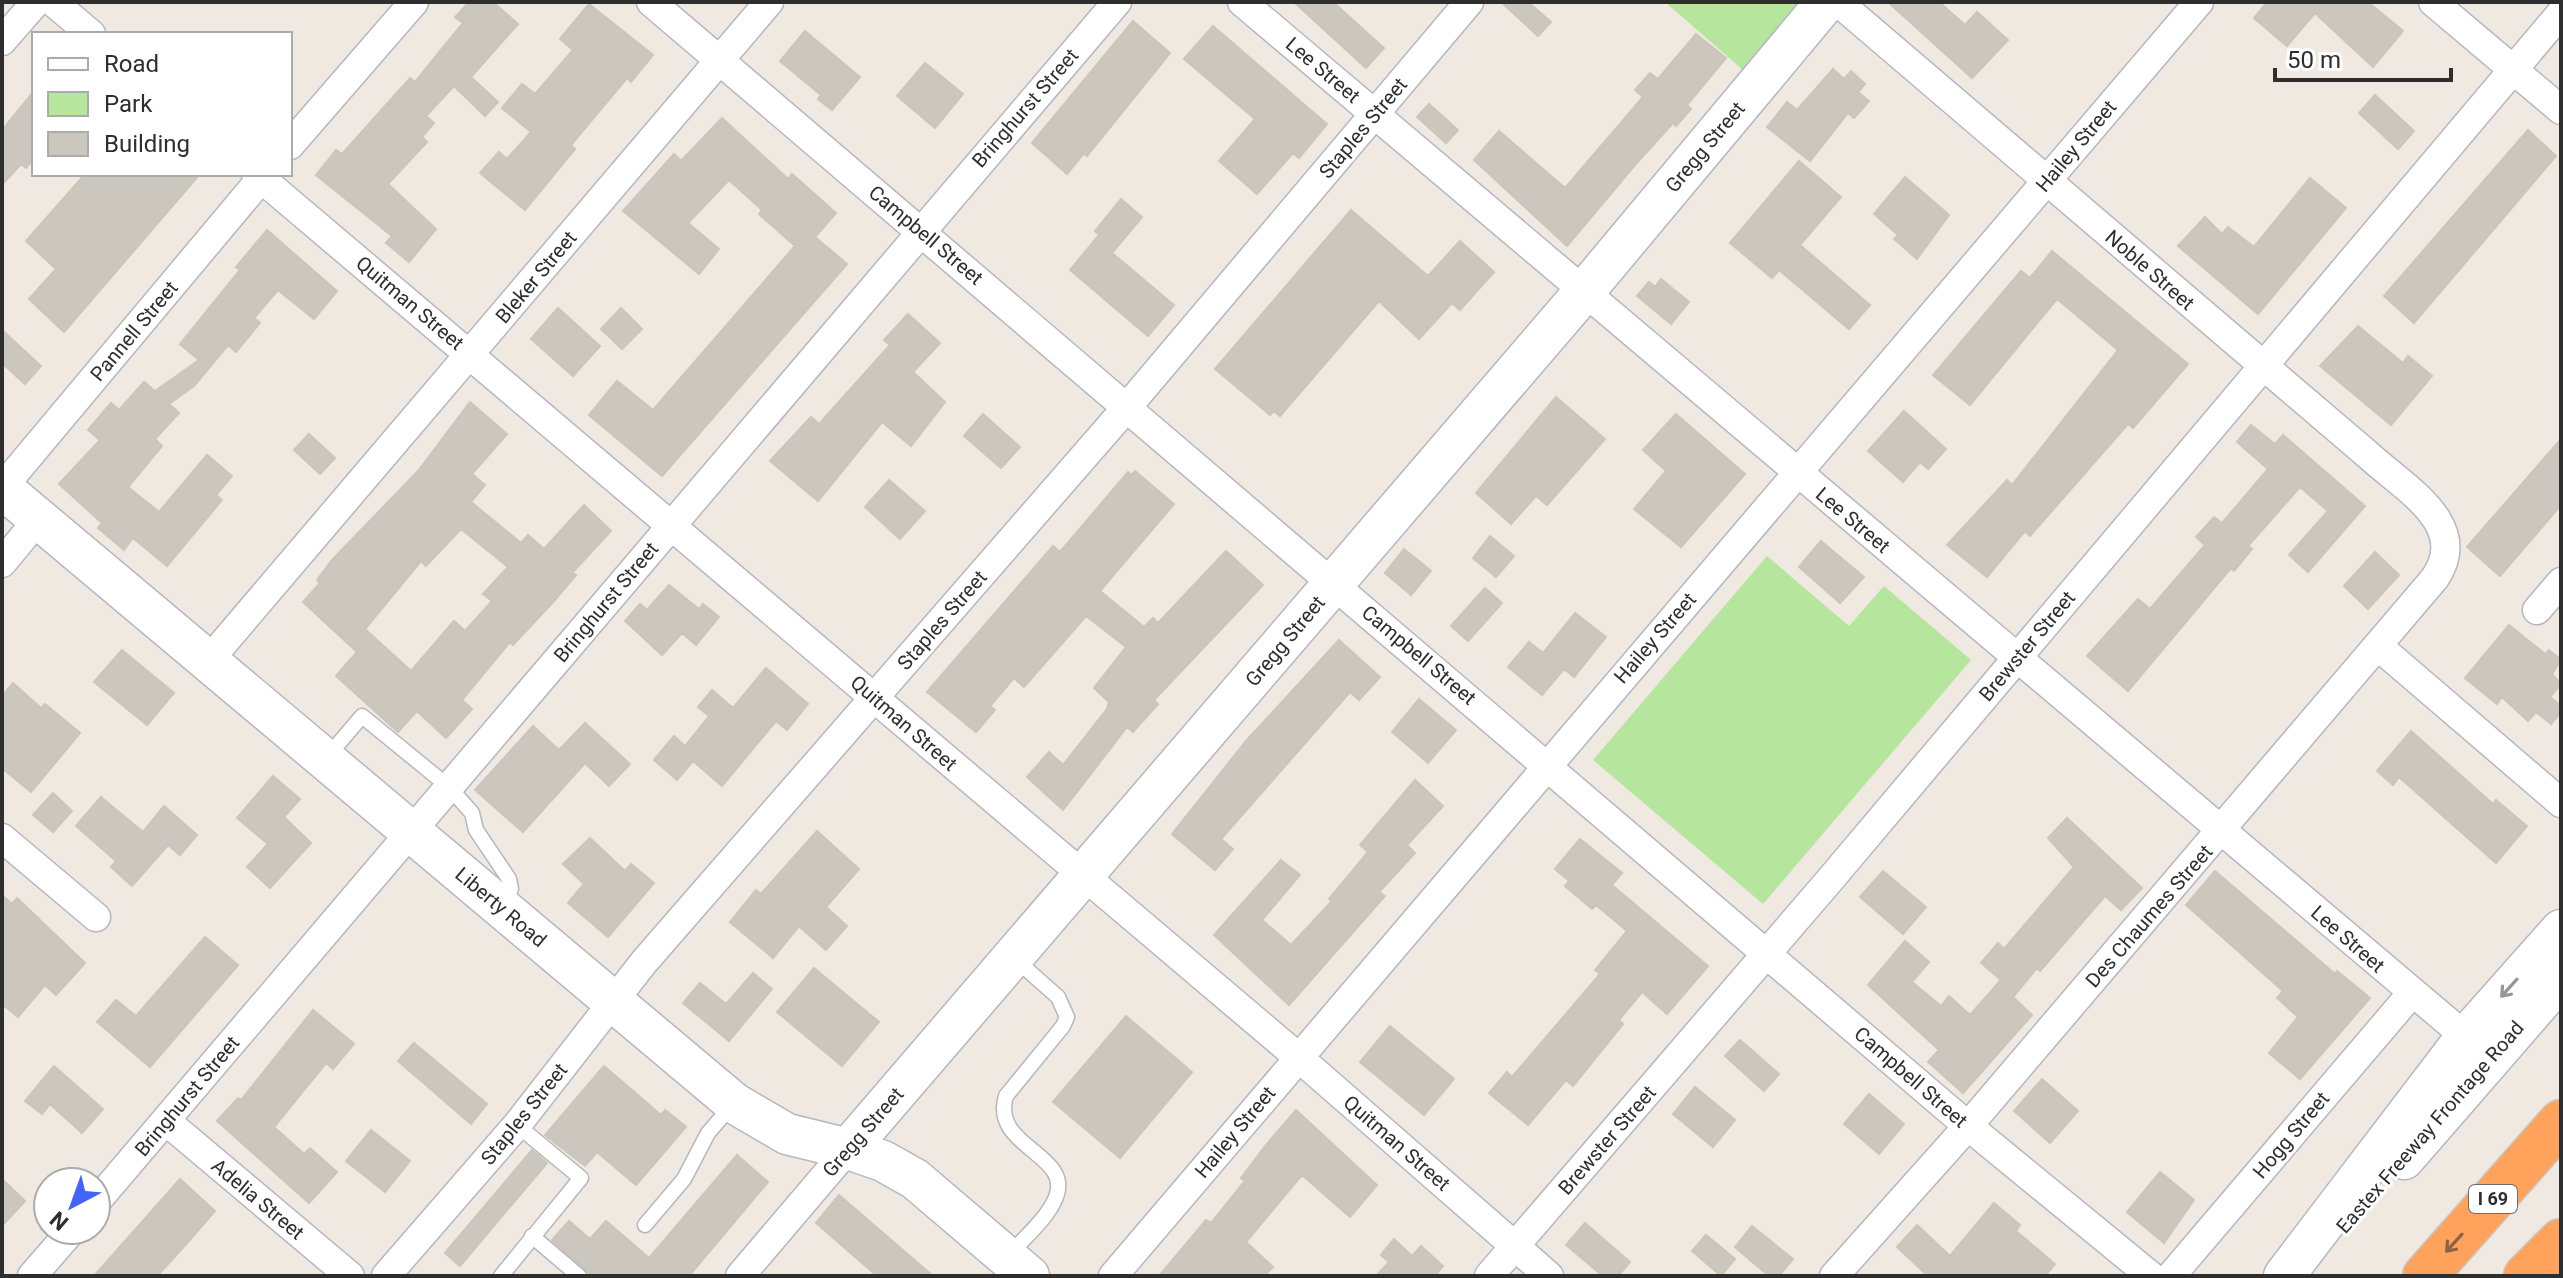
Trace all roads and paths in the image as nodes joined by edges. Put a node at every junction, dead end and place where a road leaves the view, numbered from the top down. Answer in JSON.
{"nodes":[{"id":1,"x":36,"y":2,"type":"edge"},
{"id":2,"x":53,"y":2,"type":"edge"},
{"id":3,"x":414,"y":2,"type":"edge"},
{"id":4,"x":651,"y":2,"type":"edge"},
{"id":5,"x":769,"y":2,"type":"edge"},
{"id":6,"x":1117,"y":2,"type":"edge"},
{"id":7,"x":1242,"y":2,"type":"edge"},
{"id":8,"x":1469,"y":2,"type":"edge"},
{"id":9,"x":1826,"y":2,"type":"edge"},
{"id":10,"x":1838,"y":2,"type":"edge"},
{"id":11,"x":2199,"y":2,"type":"edge"},
{"id":12,"x":2433,"y":2,"type":"edge"},
{"id":13,"x":2561,"y":13,"type":"edge"},
{"id":14,"x":89,"y":32,"type":"edge"},
{"id":15,"x":2,"y":41,"type":"edge"},
{"id":16,"x":720,"y":60,"type":"junction"},
{"id":17,"x":2513,"y":70,"type":"junction"},
{"id":18,"x":2561,"y":110,"type":"edge"},
{"id":19,"x":1375,"y":114,"type":"junction"},
{"id":20,"x":292,"y":143,"type":"edge"},
{"id":21,"x":261,"y":176,"type":"edge"},
{"id":22,"x":2046,"y":181,"type":"junction"},
{"id":23,"x":920,"y":230,"type":"junction"},
{"id":24,"x":1583,"y":293,"type":"junction"},
{"id":25,"x":471,"y":354,"type":"junction"},
{"id":26,"x":2262,"y":365,"type":"junction"},
{"id":27,"x":1128,"y":406,"type":"junction"},
{"id":28,"x":1797,"y":474,"type":"junction"},
{"id":29,"x":2,"y":488,"type":"edge"},
{"id":30,"x":40,"y":517,"type":"junction"},
{"id":31,"x":672,"y":525,"type":"junction"},
{"id":32,"x":2449,"y":546,"type":"joint"},
{"id":33,"x":2,"y":563,"type":"edge"},
{"id":34,"x":2561,"y":582,"type":"edge"},
{"id":35,"x":1334,"y":583,"type":"junction"},
{"id":36,"x":2537,"y":610,"type":"dead end"},
{"id":37,"x":2378,"y":646,"type":"junction"},
{"id":38,"x":2018,"y":658,"type":"junction"},
{"id":39,"x":209,"y":660,"type":"junction"},
{"id":40,"x":875,"y":698,"type":"junction"},
{"id":41,"x":325,"y":760,"type":"junction"},
{"id":42,"x":1547,"y":763,"type":"junction"},
{"id":43,"x":449,"y":787,"type":"junction"},
{"id":44,"x":2561,"y":803,"type":"edge"},
{"id":45,"x":2222,"y":831,"type":"junction"},
{"id":46,"x":411,"y":832,"type":"junction"},
{"id":47,"x":2,"y":838,"type":"edge"},
{"id":48,"x":1083,"y":878,"type":"junction"},
{"id":49,"x":500,"y":905,"type":"junction"},
{"id":50,"x":96,"y":917,"type":"dead end"},
{"id":51,"x":2561,"y":930,"type":"edge"},
{"id":52,"x":1767,"y":954,"type":"junction"},
{"id":53,"x":1013,"y":958,"type":"junction"},
{"id":54,"x":2561,"y":978,"type":"edge"},
{"id":55,"x":2411,"y":994,"type":"junction"},
{"id":56,"x":613,"y":999,"type":"junction"},
{"id":57,"x":2466,"y":1037,"type":"junction"},
{"id":58,"x":1298,"y":1057,"type":"junction"},
{"id":59,"x":734,"y":1103,"type":"junction"},
{"id":60,"x":166,"y":1121,"type":"junction"},
{"id":61,"x":2561,"y":1122,"type":"edge"},
{"id":62,"x":517,"y":1125,"type":"junction"},
{"id":63,"x":1968,"y":1126,"type":"junction"},
{"id":64,"x":848,"y":1149,"type":"junction"},
{"id":65,"x":112,"y":1183,"type":"edge"},
{"id":66,"x":645,"y":1225,"type":"dead end"},
{"id":67,"x":532,"y":1236,"type":"junction"},
{"id":68,"x":2561,"y":1241,"type":"edge"},
{"id":69,"x":58,"y":1246,"type":"edge"},
{"id":70,"x":1515,"y":1247,"type":"junction"},
{"id":71,"x":1018,"y":1267,"type":"edge"},
{"id":72,"x":32,"y":1276,"type":"edge"},
{"id":73,"x":350,"y":1276,"type":"edge"},
{"id":74,"x":386,"y":1276,"type":"edge"},
{"id":75,"x":501,"y":1276,"type":"edge"},
{"id":76,"x":579,"y":1276,"type":"edge"},
{"id":77,"x":740,"y":1276,"type":"edge"},
{"id":78,"x":1113,"y":1276,"type":"edge"},
{"id":79,"x":1489,"y":1276,"type":"edge"},
{"id":80,"x":1549,"y":1276,"type":"edge"},
{"id":81,"x":1834,"y":1276,"type":"edge"},
{"id":82,"x":2151,"y":1276,"type":"edge"},
{"id":83,"x":2171,"y":1276,"type":"edge"},
{"id":84,"x":2284,"y":1276,"type":"edge"},
{"id":85,"x":2299,"y":1276,"type":"edge"},
{"id":86,"x":2425,"y":1276,"type":"edge"},
{"id":87,"x":2526,"y":1276,"type":"edge"}],
"edges":[{"from":1,"to":15,"type":"street"},
{"from":2,"to":14,"type":"street"},
{"from":3,"to":20,"type":"street"},
{"from":4,"to":16,"type":"street","name":"Campbell Street"},
{"from":5,"to":16,"type":"street","name":"Bleker Street"},
{"from":6,"to":23,"type":"street","name":"Bringhurst Street"},
{"from":7,"to":19,"type":"street","name":"Lee Street"},
{"from":8,"to":19,"type":"street","name":"Staples Street"},
{"from":9,"to":24,"type":"main road","name":"Gregg Street"},
{"from":10,"to":22,"type":"street","name":"Noble Street"},
{"from":11,"to":22,"type":"street","name":"Hailey Street"},
{"from":12,"to":17,"type":"street"},
{"from":13,"to":17,"type":"street","name":"Brewster Street"},
{"from":16,"to":23,"type":"street","name":"Campbell Street"},
{"from":16,"to":25,"type":"street","name":"Bleker Street"},
{"from":17,"to":18,"type":"street"},
{"from":17,"to":26,"type":"street","name":"Brewster Street"},
{"from":19,"to":24,"type":"street","name":"Lee Street"},
{"from":19,"to":27,"type":"street","name":"Staples Street"},
{"from":21,"to":25,"type":"street","name":"Quitman Street"},
{"from":21,"to":29,"type":"street","name":"Pannell Street"},
{"from":22,"to":26,"type":"street","name":"Noble Street"},
{"from":22,"to":28,"type":"street","name":"Hailey Street"},
{"from":23,"to":27,"type":"street","name":"Campbell Street"},
{"from":23,"to":31,"type":"street","name":"Bringhurst Street"},
{"from":24,"to":28,"type":"street","name":"Lee Street"},
{"from":24,"to":35,"type":"main road","name":"Gregg Street"},
{"from":25,"to":31,"type":"street","name":"Quitman Street"},
{"from":25,"to":39,"type":"street","name":"Bleker Street"},
{"from":26,"to":32,"type":"street","name":"Noble Street"},
{"from":26,"to":38,"type":"street","name":"Brewster Street"},
{"from":27,"to":35,"type":"street","name":"Campbell Street"},
{"from":27,"to":40,"type":"street","name":"Staples Street"},
{"from":28,"to":38,"type":"street","name":"Lee Street"},
{"from":28,"to":42,"type":"street","name":"Hailey Street"},
{"from":29,"to":30,"type":"main road","name":"Liberty Road"},
{"from":30,"to":33,"type":"street"},
{"from":30,"to":39,"type":"main road","name":"Liberty Road"},
{"from":31,"to":40,"type":"street","name":"Quitman Street"},
{"from":31,"to":43,"type":"street","name":"Bringhurst Street"},
{"from":32,"to":37,"type":"street","name":"Des Chaumes Street"},
{"from":34,"to":36,"type":"street"},
{"from":35,"to":42,"type":"street","name":"Campbell Street"},
{"from":35,"to":48,"type":"main road","name":"Gregg Street"},
{"from":37,"to":44,"type":"street"},
{"from":37,"to":45,"type":"street","name":"Des Chaumes Street"},
{"from":38,"to":45,"type":"street","name":"Lee Street"},
{"from":38,"to":52,"type":"street","name":"Brewster Street"},
{"from":39,"to":41,"type":"main road","name":"Liberty Road"},
{"from":40,"to":48,"type":"street","name":"Quitman Street"},
{"from":40,"to":56,"type":"street","name":"Staples Street"},
{"from":41,"to":43,"type":"lane"},
{"from":41,"to":46,"type":"main road","name":"Liberty Road"},
{"from":42,"to":52,"type":"street","name":"Campbell Street"},
{"from":42,"to":58,"type":"street","name":"Hailey Street"},
{"from":43,"to":46,"type":"street","name":"Bringhurst Street"},
{"from":43,"to":49,"type":"lane"},
{"from":45,"to":55,"type":"street","name":"Lee Street"},
{"from":45,"to":63,"type":"street","name":"Des Chaumes Street"},
{"from":46,"to":49,"type":"main road","name":"Liberty Road"},
{"from":46,"to":60,"type":"street","name":"Bringhurst Street"},
{"from":47,"to":50,"type":"street"},
{"from":48,"to":53,"type":"main road","name":"Gregg Street"},
{"from":48,"to":58,"type":"street","name":"Quitman Street"},
{"from":49,"to":56,"type":"main road","name":"Liberty Road"},
{"from":51,"to":57,"type":"main road","one_way":true},
{"from":52,"to":63,"type":"street","name":"Campbell Street"},
{"from":52,"to":70,"type":"street","name":"Brewster Street"},
{"from":53,"to":64,"type":"main road","name":"Gregg Street"},
{"from":53,"to":71,"type":"lane"},
{"from":54,"to":85,"type":"main road","name":"Eastex Freeway Frontage Road"},
{"from":55,"to":57,"type":"street","name":"Lee Street"},
{"from":55,"to":83,"type":"street","name":"Hogg Street"},
{"from":56,"to":59,"type":"main road","name":"Liberty Road"},
{"from":56,"to":62,"type":"street","name":"Staples Street"},
{"from":57,"to":84,"type":"main road"},
{"from":58,"to":70,"type":"street","name":"Quitman Street"},
{"from":58,"to":78,"type":"street","name":"Hailey Street"},
{"from":59,"to":64,"type":"main road","name":"Liberty Road"},
{"from":59,"to":66,"type":"lane"},
{"from":60,"to":65,"type":"street","name":"Bringhurst Street"},
{"from":60,"to":73,"type":"street","name":"Adelia Street"},
{"from":61,"to":86,"type":"highway","number":"I 69","one_way":true},
{"from":62,"to":67,"type":"lane"},
{"from":62,"to":74,"type":"street","name":"Staples Street"},
{"from":63,"to":81,"type":"street","name":"Des Chaumes Street"},
{"from":63,"to":82,"type":"street","name":"Campbell Street"},
{"from":64,"to":71,"type":"main road","name":"Liberty Road"},
{"from":64,"to":77,"type":"street","name":"Gregg Street"},
{"from":67,"to":75,"type":"lane"},
{"from":67,"to":76,"type":"lane"},
{"from":68,"to":87,"type":"highway"},
{"from":69,"to":72,"type":"street"},
{"from":70,"to":79,"type":"street","name":"Brewster Street"},
{"from":70,"to":80,"type":"street","name":"Quitman Street"}]}
